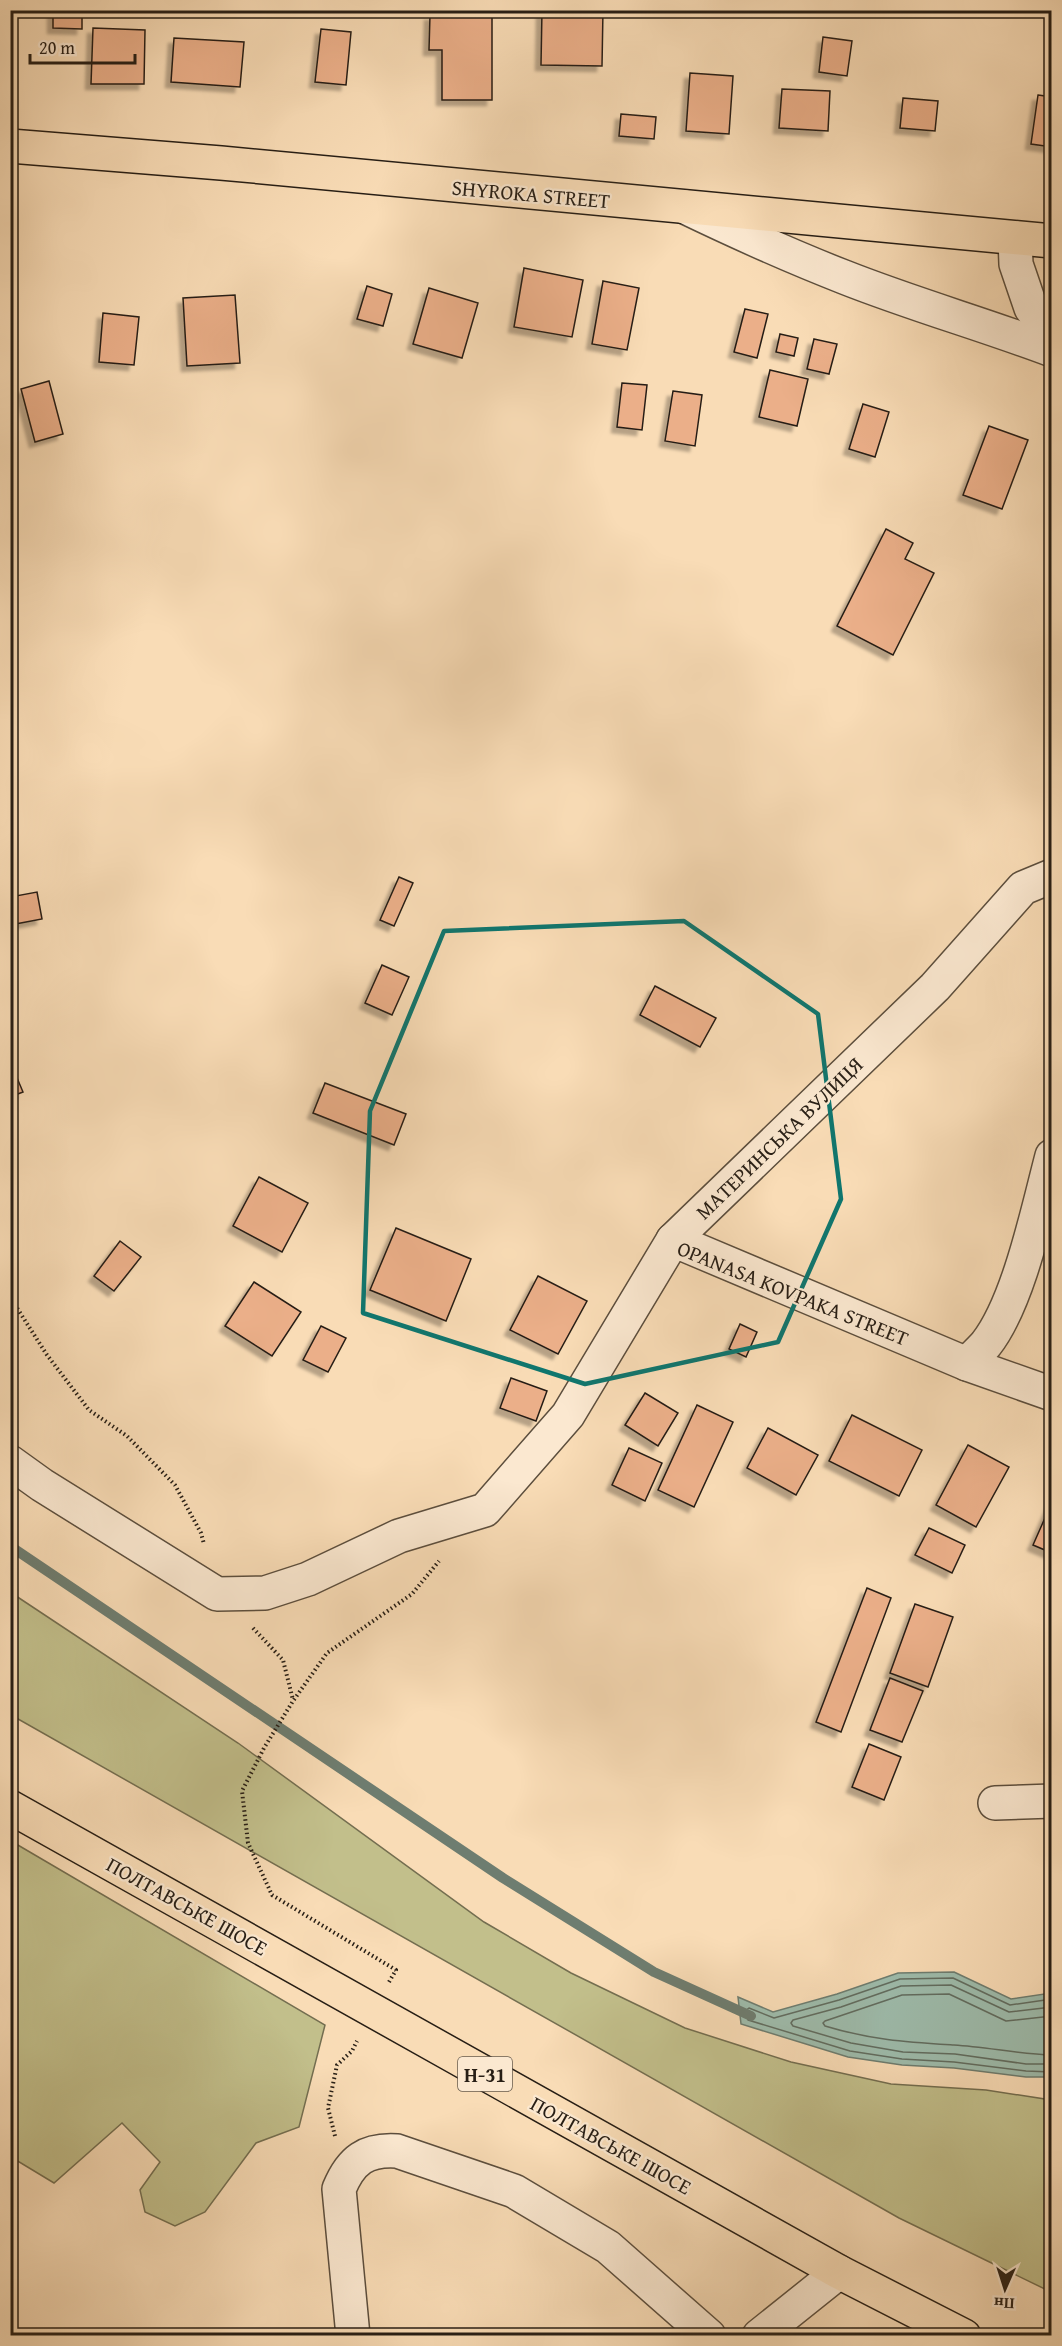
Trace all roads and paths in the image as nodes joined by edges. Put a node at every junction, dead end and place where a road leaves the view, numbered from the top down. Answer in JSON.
{"nodes":[{"id":1,"x":10,"y":146,"type":"edge"},
{"id":2,"x":685,"y":207,"type":"junction"},
{"id":3,"x":1015,"y":238,"type":"junction"},
{"id":4,"x":1052,"y":241,"type":"edge"},
{"id":5,"x":1052,"y":335,"type":"edge"},
{"id":6,"x":1052,"y":350,"type":"edge"},
{"id":7,"x":1052,"y":876,"type":"edge"},
{"id":8,"x":1052,"y":1156,"type":"edge"},
{"id":9,"x":673,"y":1240,"type":"junction"},
{"id":10,"x":10,"y":1298,"type":"edge"},
{"id":11,"x":967,"y":1364,"type":"junction"},
{"id":12,"x":1052,"y":1394,"type":"edge"},
{"id":13,"x":10,"y":1461,"type":"edge"},
{"id":14,"x":440,"y":1560,"type":"dead end"},
{"id":15,"x":218,"y":1594,"type":"junction"},
{"id":16,"x":293,"y":1701,"type":"junction"},
{"id":17,"x":1052,"y":1802,"type":"edge"},
{"id":18,"x":995,"y":1803,"type":"dead end"},
{"id":19,"x":10,"y":1807,"type":"edge"},
{"id":20,"x":396,"y":1970,"type":"dead end"},
{"id":21,"x":352,"y":2051,"type":"dead end"},
{"id":22,"x":345,"y":2174,"type":"junction"},
{"id":23,"x":839,"y":2272,"type":"junction"},
{"id":24,"x":353,"y":2336,"type":"edge"},
{"id":25,"x":709,"y":2336,"type":"edge"},
{"id":26,"x":759,"y":2336,"type":"edge"},
{"id":27,"x":964,"y":2336,"type":"edge"}],
"edges":[{"from":1,"to":2,"type":"main road","name":"SHYROKA STREET"},
{"from":2,"to":3,"type":"main road","name":"SHYROKA STREET"},
{"from":2,"to":6,"type":"street"},
{"from":3,"to":4,"type":"main road","name":"SHYROKA STREET"},
{"from":3,"to":5,"type":"street"},
{"from":7,"to":9,"type":"street","name":"МАТЕРИНСЬКА ВУЛИЦЯ"},
{"from":8,"to":11,"type":"street"},
{"from":9,"to":11,"type":"street","name":"OPANASA KOVPAKA STREET"},
{"from":9,"to":15,"type":"street","name":"OPANASA KOVPAKA STREET"},
{"from":10,"to":15,"type":"path"},
{"from":11,"to":12,"type":"street","name":"OPANASA KOVPAKA STREET"},
{"from":13,"to":15,"type":"street"},
{"from":14,"to":16,"type":"path"},
{"from":15,"to":16,"type":"path"},
{"from":16,"to":20,"type":"path"},
{"from":17,"to":18,"type":"street"},
{"from":19,"to":23,"type":"main road","name":"ПОЛТАВСЬКЕ ШОСЕ","number":"Н-31"},
{"from":21,"to":22,"type":"path"},
{"from":22,"to":24,"type":"street"},
{"from":22,"to":25,"type":"street"},
{"from":23,"to":26,"type":"street"},
{"from":23,"to":27,"type":"main road","name":"ПОЛТАВСЬКЕ ШОСЕ","number":"Н-31"}]}
